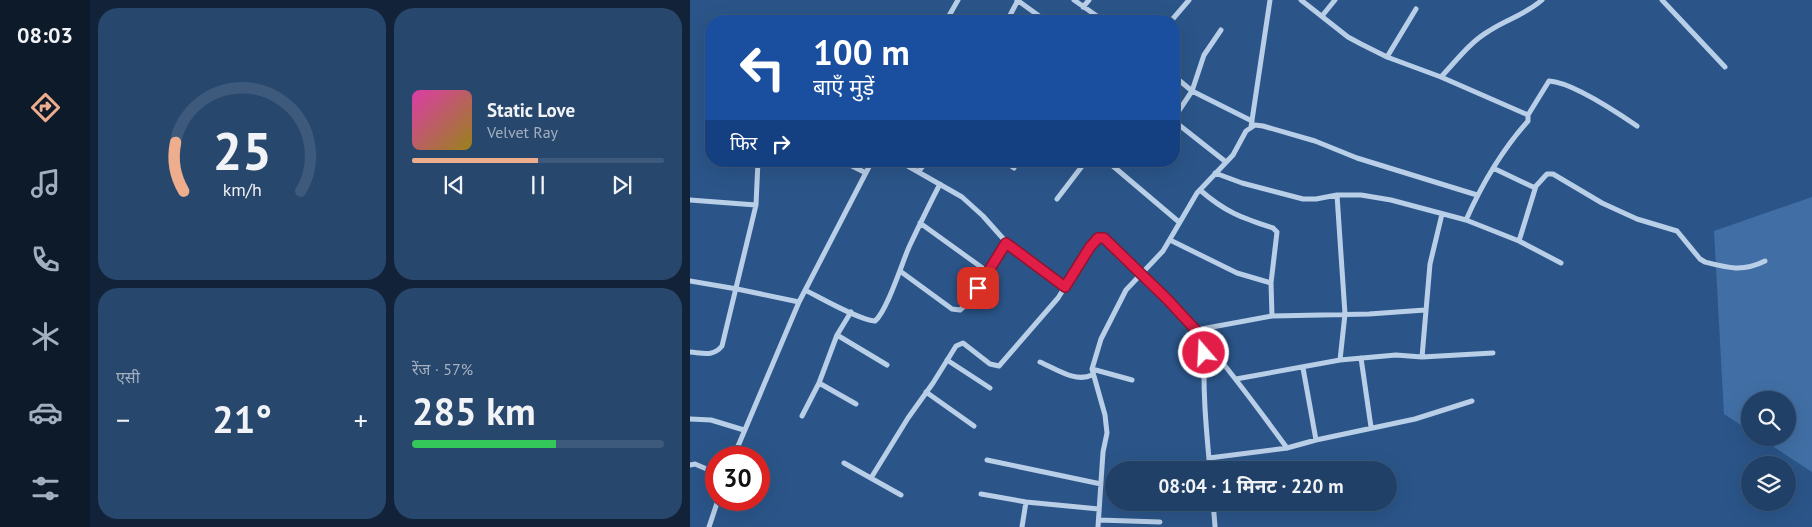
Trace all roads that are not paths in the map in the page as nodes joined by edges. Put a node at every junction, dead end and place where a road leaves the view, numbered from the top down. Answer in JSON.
{"nodes":[{"id":1,"x":958,"y":0,"type":"edge"},
{"id":2,"x":1017,"y":0,"type":"edge"},
{"id":3,"x":1074,"y":0,"type":"edge"},
{"id":4,"x":1089,"y":0,"type":"edge"},
{"id":5,"x":1189,"y":0,"type":"edge"},
{"id":6,"x":1270,"y":0,"type":"edge"},
{"id":7,"x":1301,"y":0,"type":"edge"},
{"id":8,"x":1335,"y":0,"type":"edge"},
{"id":9,"x":1542,"y":0,"type":"edge"},
{"id":10,"x":1662,"y":0,"type":"edge"},
{"id":11,"x":1083,"y":7,"type":"junction"},
{"id":12,"x":1416,"y":9,"type":"dead end"},
{"id":13,"x":949,"y":15,"type":"edge"},
{"id":14,"x":1010,"y":15,"type":"edge"},
{"id":15,"x":1038,"y":15,"type":"edge"},
{"id":16,"x":1095,"y":15,"type":"edge"},
{"id":17,"x":1176,"y":15,"type":"edge"},
{"id":18,"x":1322,"y":16,"type":"junction"},
{"id":19,"x":1221,"y":30,"type":"dead end"},
{"id":20,"x":1387,"y":58,"type":"junction"},
{"id":21,"x":1725,"y":67,"type":"dead end"},
{"id":22,"x":1441,"y":77,"type":"junction"},
{"id":23,"x":1180,"y":81,"type":"edge"},
{"id":24,"x":1192,"y":91,"type":"junction"},
{"id":25,"x":1180,"y":110,"type":"edge"},
{"id":26,"x":1528,"y":115,"type":"junction"},
{"id":27,"x":1252,"y":120,"type":"junction"},
{"id":28,"x":1180,"y":125,"type":"edge"},
{"id":29,"x":1637,"y":126,"type":"dead end"},
{"id":30,"x":1251,"y":127,"type":"junction"},
{"id":31,"x":1226,"y":162,"type":"junction"},
{"id":32,"x":758,"y":167,"type":"edge"},
{"id":33,"x":854,"y":167,"type":"edge"},
{"id":34,"x":869,"y":167,"type":"edge"},
{"id":35,"x":911,"y":167,"type":"edge"},
{"id":36,"x":922,"y":167,"type":"edge"},
{"id":37,"x":1081,"y":167,"type":"edge"},
{"id":38,"x":1114,"y":167,"type":"edge"},
{"id":39,"x":1492,"y":168,"type":"junction"},
{"id":40,"x":919,"y":171,"type":"junction"},
{"id":41,"x":866,"y":173,"type":"junction"},
{"id":42,"x":1215,"y":173,"type":"junction"},
{"id":43,"x":940,"y":184,"type":"junction"},
{"id":44,"x":1536,"y":186,"type":"junction"},
{"id":45,"x":1200,"y":190,"type":"junction"},
{"id":46,"x":1477,"y":194,"type":"junction"},
{"id":47,"x":1337,"y":195,"type":"junction"},
{"id":48,"x":1057,"y":199,"type":"dead end"},
{"id":49,"x":690,"y":200,"type":"edge"},
{"id":50,"x":756,"y":204,"type":"junction"},
{"id":51,"x":1442,"y":214,"type":"junction"},
{"id":52,"x":1466,"y":220,"type":"junction"},
{"id":53,"x":920,"y":222,"type":"junction"},
{"id":54,"x":1179,"y":222,"type":"junction"},
{"id":55,"x":1170,"y":240,"type":"junction"},
{"id":56,"x":1519,"y":240,"type":"junction"},
{"id":57,"x":1006,"y":243,"type":"junction"},
{"id":58,"x":1765,"y":261,"type":"dead end"},
{"id":59,"x":1561,"y":263,"type":"dead end"},
{"id":60,"x":900,"y":271,"type":"junction"},
{"id":61,"x":988,"y":272,"type":"junction"},
{"id":62,"x":1141,"y":274,"type":"junction"},
{"id":63,"x":690,"y":281,"type":"edge"},
{"id":64,"x":1271,"y":283,"type":"junction"},
{"id":65,"x":1065,"y":287,"type":"junction"},
{"id":66,"x":737,"y":289,"type":"junction"},
{"id":67,"x":805,"y":290,"type":"junction"},
{"id":68,"x":799,"y":302,"type":"junction"},
{"id":69,"x":1425,"y":310,"type":"junction"},
{"id":70,"x":851,"y":312,"type":"junction"},
{"id":71,"x":1344,"y":314,"type":"junction"},
{"id":72,"x":1272,"y":316,"type":"junction"},
{"id":73,"x":1196,"y":330,"type":"junction"},
{"id":74,"x":837,"y":335,"type":"junction"},
{"id":75,"x":1205,"y":340,"type":"junction"},
{"id":76,"x":690,"y":352,"type":"edge"},
{"id":77,"x":1493,"y":353,"type":"dead end"},
{"id":78,"x":1422,"y":357,"type":"junction"},
{"id":79,"x":1361,"y":358,"type":"junction"},
{"id":80,"x":947,"y":360,"type":"junction"},
{"id":81,"x":1340,"y":360,"type":"junction"},
{"id":82,"x":1040,"y":362,"type":"dead end"},
{"id":83,"x":887,"y":365,"type":"dead end"},
{"id":84,"x":1304,"y":368,"type":"junction"},
{"id":85,"x":1092,"y":372,"type":"junction"},
{"id":86,"x":1236,"y":379,"type":"junction"},
{"id":87,"x":1132,"y":380,"type":"dead end"},
{"id":88,"x":819,"y":383,"type":"junction"},
{"id":89,"x":990,"y":388,"type":"dead end"},
{"id":90,"x":926,"y":392,"type":"junction"},
{"id":91,"x":1472,"y":401,"type":"dead end"},
{"id":92,"x":856,"y":404,"type":"dead end"},
{"id":93,"x":802,"y":416,"type":"dead end"},
{"id":94,"x":690,"y":418,"type":"edge"},
{"id":95,"x":974,"y":426,"type":"dead end"},
{"id":96,"x":1371,"y":428,"type":"junction"},
{"id":97,"x":744,"y":430,"type":"junction"},
{"id":98,"x":1316,"y":440,"type":"junction"},
{"id":99,"x":738,"y":446,"type":"edge"},
{"id":100,"x":1288,"y":448,"type":"junction"},
{"id":101,"x":1209,"y":458,"type":"junction"},
{"id":102,"x":987,"y":460,"type":"dead end"},
{"id":103,"x":1209,"y":461,"type":"edge"},
{"id":104,"x":844,"y":463,"type":"dead end"},
{"id":105,"x":690,"y":465,"type":"edge"},
{"id":106,"x":705,"y":469,"type":"edge"},
{"id":107,"x":871,"y":478,"type":"junction"},
{"id":108,"x":1101,"y":484,"type":"junction"},
{"id":109,"x":981,"y":494,"type":"dead end"},
{"id":110,"x":901,"y":495,"type":"dead end"},
{"id":111,"x":1026,"y":502,"type":"junction"},
{"id":112,"x":1099,"y":509,"type":"junction"},
{"id":113,"x":714,"y":511,"type":"edge"},
{"id":114,"x":1214,"y":511,"type":"edge"},
{"id":115,"x":1099,"y":520,"type":"junction"},
{"id":116,"x":1160,"y":522,"type":"dead end"},
{"id":117,"x":1216,"y":526,"type":"edge"},
{"id":118,"x":709,"y":527,"type":"edge"},
{"id":119,"x":1022,"y":527,"type":"edge"},
{"id":120,"x":1098,"y":527,"type":"edge"}],
"edges":[{"from":1,"to":13,"type":"street"},
{"from":2,"to":14,"type":"street"},
{"from":2,"to":15,"type":"street"},
{"from":3,"to":11,"type":"street"},
{"from":4,"to":11,"type":"street"},
{"from":5,"to":17,"type":"street"},
{"from":6,"to":27,"type":"street"},
{"from":7,"to":18,"type":"street"},
{"from":8,"to":18,"type":"street"},
{"from":9,"to":22,"type":"street"},
{"from":10,"to":21,"type":"street"},
{"from":11,"to":16,"type":"street"},
{"from":12,"to":20,"type":"street"},
{"from":18,"to":20,"type":"street"},
{"from":19,"to":24,"type":"street"},
{"from":20,"to":22,"type":"street"},
{"from":22,"to":26,"type":"street"},
{"from":23,"to":24,"type":"street"},
{"from":24,"to":25,"type":"street"},
{"from":24,"to":27,"type":"street"},
{"from":26,"to":29,"type":"street"},
{"from":26,"to":39,"type":"street"},
{"from":27,"to":30,"type":"street"},
{"from":28,"to":31,"type":"street"},
{"from":30,"to":31,"type":"street"},
{"from":30,"to":46,"type":"street"},
{"from":31,"to":42,"type":"street"},
{"from":32,"to":50,"type":"street"},
{"from":33,"to":41,"type":"street"},
{"from":34,"to":41,"type":"street"},
{"from":35,"to":40,"type":"street"},
{"from":36,"to":40,"type":"street"},
{"from":37,"to":48,"type":"street"},
{"from":38,"to":54,"type":"street"},
{"from":39,"to":44,"type":"street"},
{"from":39,"to":46,"type":"street"},
{"from":40,"to":43,"type":"street"},
{"from":41,"to":67,"type":"street"},
{"from":42,"to":45,"type":"street"},
{"from":42,"to":47,"type":"street"},
{"from":43,"to":53,"type":"street"},
{"from":43,"to":57,"type":"street"},
{"from":44,"to":56,"type":"street"},
{"from":44,"to":58,"type":"street"},
{"from":45,"to":54,"type":"street"},
{"from":45,"to":64,"type":"street"},
{"from":46,"to":52,"type":"street"},
{"from":47,"to":51,"type":"street"},
{"from":47,"to":71,"type":"street"},
{"from":49,"to":50,"type":"street"},
{"from":50,"to":66,"type":"street"},
{"from":51,"to":52,"type":"street"},
{"from":51,"to":69,"type":"street"},
{"from":52,"to":56,"type":"street"},
{"from":53,"to":60,"type":"street"},
{"from":53,"to":61,"type":"street"},
{"from":54,"to":55,"type":"street"},
{"from":55,"to":62,"type":"street"},
{"from":55,"to":64,"type":"street"},
{"from":56,"to":59,"type":"street"},
{"from":57,"to":61,"type":"street"},
{"from":57,"to":65,"type":"street"},
{"from":60,"to":61,"type":"street"},
{"from":60,"to":70,"type":"street"},
{"from":62,"to":65,"type":"street"},
{"from":62,"to":73,"type":"street"},
{"from":62,"to":85,"type":"street"},
{"from":63,"to":66,"type":"street"},
{"from":64,"to":72,"type":"street"},
{"from":65,"to":80,"type":"street"},
{"from":66,"to":68,"type":"street"},
{"from":66,"to":76,"type":"street"},
{"from":67,"to":68,"type":"street"},
{"from":67,"to":70,"type":"street"},
{"from":68,"to":97,"type":"street"},
{"from":69,"to":71,"type":"street"},
{"from":69,"to":78,"type":"street"},
{"from":70,"to":74,"type":"street"},
{"from":71,"to":72,"type":"street"},
{"from":71,"to":81,"type":"street"},
{"from":72,"to":73,"type":"street"},
{"from":73,"to":75,"type":"street"},
{"from":74,"to":83,"type":"street"},
{"from":74,"to":88,"type":"street"},
{"from":75,"to":86,"type":"street"},
{"from":75,"to":101,"type":"street"},
{"from":77,"to":78,"type":"street"},
{"from":78,"to":79,"type":"street"},
{"from":79,"to":81,"type":"street"},
{"from":79,"to":96,"type":"street"},
{"from":80,"to":89,"type":"street"},
{"from":80,"to":90,"type":"street"},
{"from":81,"to":84,"type":"street"},
{"from":82,"to":85,"type":"street"},
{"from":84,"to":86,"type":"street"},
{"from":84,"to":98,"type":"street"},
{"from":85,"to":87,"type":"street"},
{"from":85,"to":108,"type":"street"},
{"from":86,"to":100,"type":"street"},
{"from":88,"to":92,"type":"street"},
{"from":88,"to":93,"type":"street"},
{"from":90,"to":95,"type":"street"},
{"from":90,"to":107,"type":"street"},
{"from":91,"to":96,"type":"street"},
{"from":94,"to":97,"type":"street"},
{"from":96,"to":98,"type":"street"},
{"from":97,"to":99,"type":"street"},
{"from":98,"to":100,"type":"street"},
{"from":100,"to":101,"type":"street"},
{"from":101,"to":103,"type":"street"},
{"from":102,"to":108,"type":"street"},
{"from":104,"to":107,"type":"street"},
{"from":105,"to":106,"type":"street"},
{"from":107,"to":110,"type":"street"},
{"from":108,"to":112,"type":"street"},
{"from":109,"to":111,"type":"street"},
{"from":111,"to":112,"type":"street"},
{"from":111,"to":119,"type":"street"},
{"from":112,"to":115,"type":"street"},
{"from":113,"to":118,"type":"street"},
{"from":114,"to":117,"type":"street"},
{"from":115,"to":116,"type":"street"},
{"from":115,"to":120,"type":"street"}]}
